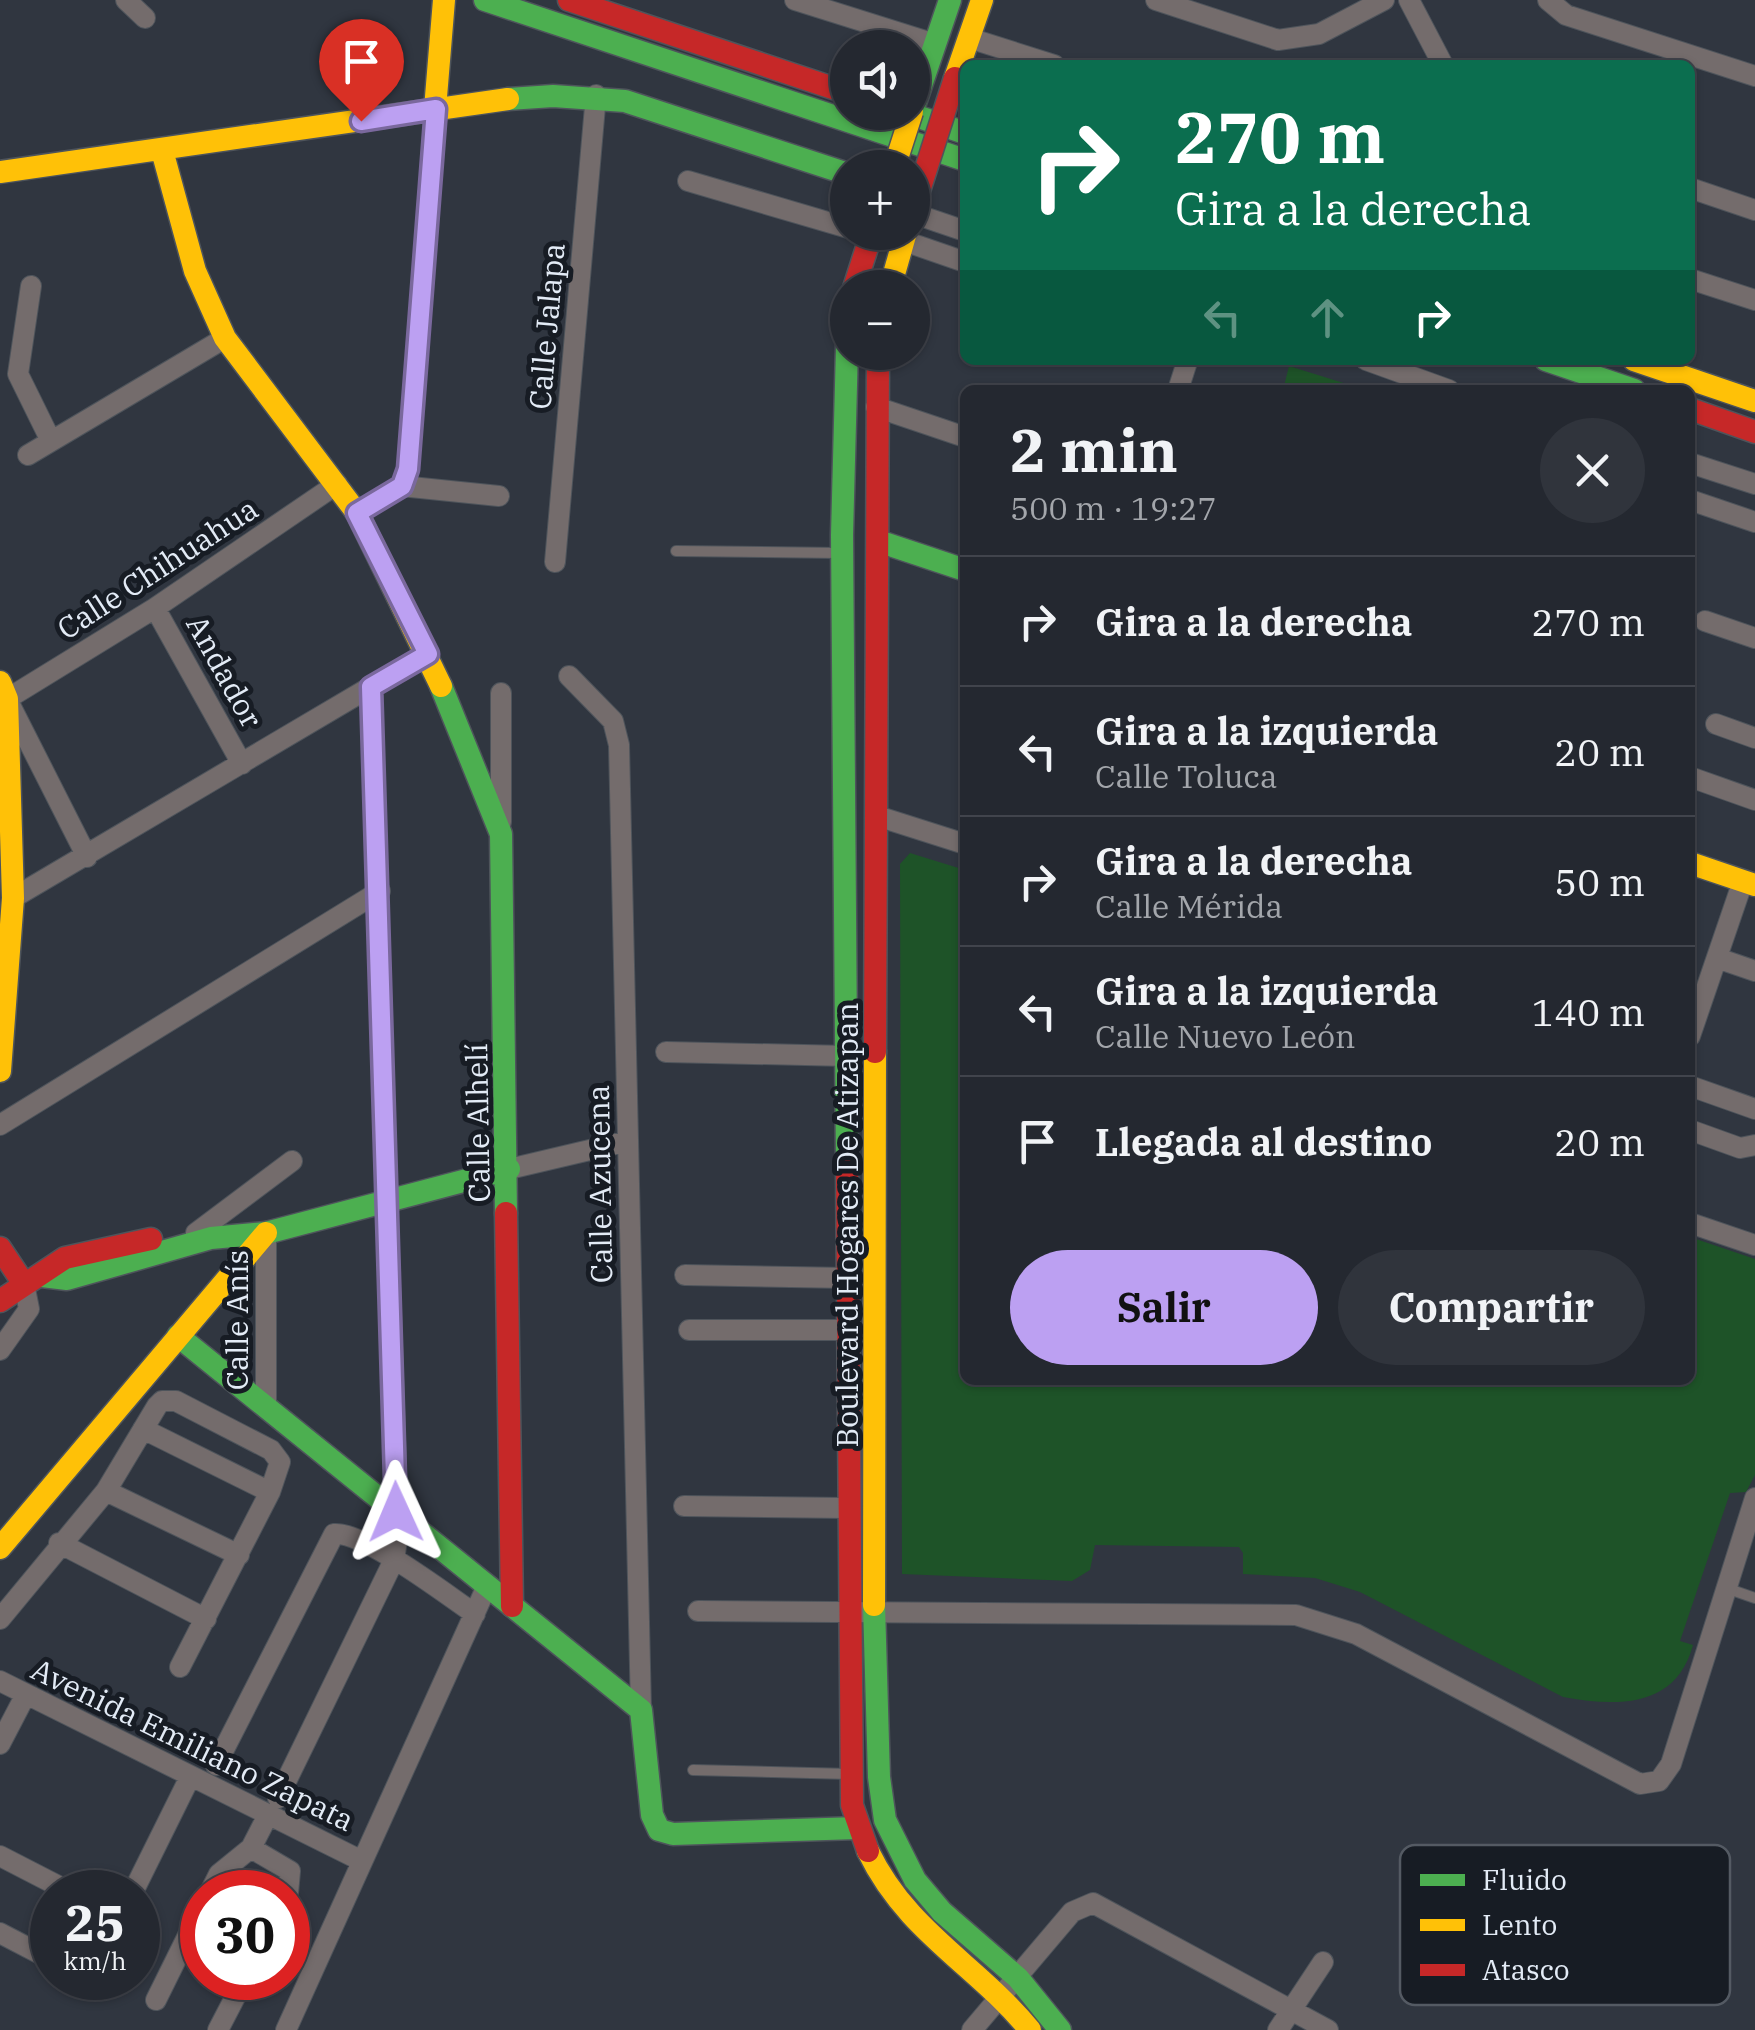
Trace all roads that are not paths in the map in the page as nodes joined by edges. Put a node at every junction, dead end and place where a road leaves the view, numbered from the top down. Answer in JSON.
{"nodes":[{"id":1,"x":126,"y":0,"type":"edge"},
{"id":2,"x":444,"y":0,"type":"edge"},
{"id":3,"x":485,"y":0,"type":"edge"},
{"id":4,"x":569,"y":0,"type":"edge"},
{"id":5,"x":795,"y":0,"type":"edge"},
{"id":6,"x":950,"y":0,"type":"edge"},
{"id":7,"x":982,"y":0,"type":"edge"},
{"id":8,"x":1158,"y":0,"type":"edge"},
{"id":9,"x":1409,"y":0,"type":"edge"},
{"id":10,"x":1548,"y":0,"type":"edge"},
{"id":11,"x":1381,"y":1,"type":"edge"},
{"id":12,"x":146,"y":18,"type":"dead end"},
{"id":13,"x":969,"y":38,"type":"junction"},
{"id":14,"x":935,"y":44,"type":"junction"},
{"id":15,"x":930,"y":58,"type":"edge"},
{"id":16,"x":961,"y":60,"type":"edge"},
{"id":17,"x":1038,"y":60,"type":"edge"},
{"id":18,"x":1440,"y":60,"type":"edge"},
{"id":19,"x":960,"y":64,"type":"edge"},
{"id":20,"x":1755,"y":76,"type":"edge"},
{"id":21,"x":830,"y":87,"type":"edge"},
{"id":22,"x":596,"y":95,"type":"junction"},
{"id":23,"x":436,"y":109,"type":"junction"},
{"id":24,"x":930,"y":119,"type":"edge"},
{"id":25,"x":960,"y":130,"type":"edge"},
{"id":26,"x":162,"y":154,"type":"junction"},
{"id":27,"x":930,"y":156,"type":"edge"},
{"id":28,"x":960,"y":158,"type":"edge"},
{"id":29,"x":830,"y":168,"type":"edge"},
{"id":30,"x":0,"y":172,"type":"edge"},
{"id":31,"x":688,"y":181,"type":"dead end"},
{"id":32,"x":1695,"y":190,"type":"edge"},
{"id":33,"x":1755,"y":210,"type":"edge"},
{"id":34,"x":930,"y":214,"type":"edge"},
{"id":35,"x":830,"y":223,"type":"edge"},
{"id":36,"x":960,"y":229,"type":"edge"},
{"id":37,"x":930,"y":247,"type":"edge"},
{"id":38,"x":960,"y":260,"type":"edge"},
{"id":39,"x":1695,"y":280,"type":"edge"},
{"id":40,"x":31,"y":286,"type":"dead end"},
{"id":41,"x":1755,"y":300,"type":"edge"},
{"id":42,"x":225,"y":338,"type":"junction"},
{"id":43,"x":1380,"y":365,"type":"edge"},
{"id":44,"x":1561,"y":365,"type":"edge"},
{"id":45,"x":1649,"y":365,"type":"edge"},
{"id":46,"x":847,"y":370,"type":"edge"},
{"id":47,"x":877,"y":370,"type":"edge"},
{"id":48,"x":1435,"y":385,"type":"edge"},
{"id":49,"x":1619,"y":385,"type":"edge"},
{"id":50,"x":1755,"y":401,"type":"edge"},
{"id":51,"x":876,"y":408,"type":"junction"},
{"id":52,"x":1695,"y":412,"type":"edge"},
{"id":53,"x":1755,"y":432,"type":"edge"},
{"id":54,"x":960,"y":434,"type":"edge"},
{"id":55,"x":51,"y":441,"type":"junction"},
{"id":56,"x":28,"y":454,"type":"dead end"},
{"id":57,"x":1695,"y":465,"type":"edge"},
{"id":58,"x":338,"y":484,"type":"junction"},
{"id":59,"x":1755,"y":484,"type":"edge"},
{"id":60,"x":402,"y":486,"type":"junction"},
{"id":61,"x":499,"y":496,"type":"dead end"},
{"id":62,"x":1695,"y":502,"type":"edge"},
{"id":63,"x":357,"y":513,"type":"junction"},
{"id":64,"x":1755,"y":522,"type":"edge"},
{"id":65,"x":878,"y":541,"type":"junction"},
{"id":66,"x":676,"y":552,"type":"dead end"},
{"id":67,"x":842,"y":553,"type":"junction"},
{"id":68,"x":555,"y":562,"type":"dead end"},
{"id":69,"x":960,"y":568,"type":"edge"},
{"id":70,"x":155,"y":608,"type":"junction"},
{"id":71,"x":1704,"y":621,"type":"dead end"},
{"id":72,"x":1755,"y":638,"type":"edge"},
{"id":73,"x":428,"y":654,"type":"junction"},
{"id":74,"x":876,"y":668,"type":"junction"},
{"id":75,"x":842,"y":670,"type":"junction"},
{"id":76,"x":569,"y":676,"type":"dead end"},
{"id":77,"x":371,"y":687,"type":"junction"},
{"id":78,"x":4,"y":690,"type":"edge"},
{"id":79,"x":501,"y":693,"type":"dead end"},
{"id":80,"x":1716,"y":724,"type":"dead end"},
{"id":81,"x":1755,"y":738,"type":"edge"},
{"id":82,"x":242,"y":764,"type":"junction"},
{"id":83,"x":1695,"y":779,"type":"edge"},
{"id":84,"x":1755,"y":800,"type":"edge"},
{"id":85,"x":877,"y":816,"type":"junction"},
{"id":86,"x":501,"y":834,"type":"junction"},
{"id":87,"x":960,"y":842,"type":"edge"},
{"id":88,"x":87,"y":857,"type":"junction"},
{"id":89,"x":1695,"y":865,"type":"edge"},
{"id":90,"x":1749,"y":883,"type":"edge"},
{"id":91,"x":380,"y":891,"type":"junction"},
{"id":92,"x":6,"y":902,"type":"edge"},
{"id":93,"x":1717,"y":958,"type":"junction"},
{"id":94,"x":1755,"y":970,"type":"edge"},
{"id":95,"x":1695,"y":1022,"type":"edge"},
{"id":96,"x":666,"y":1052,"type":"dead end"},
{"id":97,"x":847,"y":1056,"type":"junction"},
{"id":98,"x":0,"y":1071,"type":"edge"},
{"id":99,"x":1695,"y":1088,"type":"edge"},
{"id":100,"x":1755,"y":1109,"type":"edge"},
{"id":101,"x":0,"y":1124,"type":"edge"},
{"id":102,"x":1695,"y":1132,"type":"edge"},
{"id":103,"x":628,"y":1140,"type":"junction"},
{"id":104,"x":1755,"y":1145,"type":"edge"},
{"id":105,"x":292,"y":1162,"type":"dead end"},
{"id":106,"x":509,"y":1170,"type":"junction"},
{"id":107,"x":388,"y":1200,"type":"junction"},
{"id":108,"x":1695,"y":1225,"type":"edge"},
{"id":109,"x":266,"y":1233,"type":"junction"},
{"id":110,"x":201,"y":1238,"type":"junction"},
{"id":111,"x":1755,"y":1245,"type":"edge"},
{"id":112,"x":0,"y":1248,"type":"edge"},
{"id":113,"x":685,"y":1275,"type":"dead end"},
{"id":114,"x":846,"y":1278,"type":"junction"},
{"id":115,"x":33,"y":1280,"type":"junction"},
{"id":116,"x":0,"y":1301,"type":"edge"},
{"id":117,"x":688,"y":1330,"type":"dead end"},
{"id":118,"x":846,"y":1330,"type":"junction"},
{"id":119,"x":178,"y":1336,"type":"junction"},
{"id":120,"x":0,"y":1350,"type":"edge"},
{"id":121,"x":266,"y":1408,"type":"junction"},
{"id":122,"x":142,"y":1429,"type":"junction"},
{"id":123,"x":106,"y":1491,"type":"junction"},
{"id":124,"x":270,"y":1492,"type":"junction"},
{"id":125,"x":1755,"y":1498,"type":"edge"},
{"id":126,"x":684,"y":1506,"type":"dead end"},
{"id":127,"x":846,"y":1508,"type":"junction"},
{"id":128,"x":396,"y":1512,"type":"junction"},
{"id":129,"x":59,"y":1544,"type":"junction"},
{"id":130,"x":0,"y":1548,"type":"edge"},
{"id":131,"x":238,"y":1555,"type":"junction"},
{"id":132,"x":394,"y":1560,"type":"junction"},
{"id":133,"x":487,"y":1586,"type":"junction"},
{"id":134,"x":1726,"y":1588,"type":"junction"},
{"id":135,"x":1755,"y":1598,"type":"edge"},
{"id":136,"x":512,"y":1606,"type":"junction"},
{"id":137,"x":698,"y":1611,"type":"dead end"},
{"id":138,"x":848,"y":1611,"type":"junction"},
{"id":139,"x":876,"y":1612,"type":"junction"},
{"id":140,"x":475,"y":1614,"type":"junction"},
{"id":141,"x":0,"y":1618,"type":"edge"},
{"id":142,"x":206,"y":1619,"type":"junction"},
{"id":143,"x":180,"y":1667,"type":"dead end"},
{"id":144,"x":0,"y":1681,"type":"edge"},
{"id":145,"x":25,"y":1696,"type":"junction"},
{"id":146,"x":641,"y":1710,"type":"junction"},
{"id":147,"x":0,"y":1744,"type":"edge"},
{"id":148,"x":216,"y":1765,"type":"dead end"},
{"id":149,"x":693,"y":1770,"type":"dead end"},
{"id":150,"x":850,"y":1774,"type":"junction"},
{"id":151,"x":190,"y":1777,"type":"junction"},
{"id":152,"x":273,"y":1806,"type":"junction"},
{"id":153,"x":858,"y":1828,"type":"junction"},
{"id":154,"x":251,"y":1848,"type":"junction"},
{"id":155,"x":0,"y":1856,"type":"edge"},
{"id":156,"x":360,"y":1860,"type":"junction"},
{"id":157,"x":144,"y":1870,"type":"edge"},
{"id":158,"x":224,"y":1870,"type":"edge"},
{"id":159,"x":288,"y":1870,"type":"edge"},
{"id":160,"x":30,"y":1871,"type":"edge"},
{"id":161,"x":0,"y":1932,"type":"edge"},
{"id":162,"x":30,"y":1948,"type":"edge"},
{"id":163,"x":180,"y":1951,"type":"edge"},
{"id":164,"x":1323,"y":1962,"type":"dead end"},
{"id":165,"x":1018,"y":1978,"type":"junction"},
{"id":166,"x":160,"y":1992,"type":"edge"},
{"id":167,"x":999,"y":1996,"type":"junction"},
{"id":168,"x":234,"y":2000,"type":"edge"},
{"id":169,"x":1293,"y":2008,"type":"junction"},
{"id":170,"x":218,"y":2030,"type":"edge"},
{"id":171,"x":286,"y":2030,"type":"edge"},
{"id":172,"x":972,"y":2030,"type":"edge"},
{"id":173,"x":1030,"y":2030,"type":"edge"},
{"id":174,"x":1060,"y":2030,"type":"edge"},
{"id":175,"x":1278,"y":2030,"type":"edge"},
{"id":176,"x":1328,"y":2030,"type":"edge"}],
"edges":[{"from":1,"to":12,"type":"street"},
{"from":2,"to":23,"type":"main road"},
{"from":3,"to":28,"type":"main road"},
{"from":4,"to":21,"type":"main road"},
{"from":5,"to":14,"type":"street"},
{"from":6,"to":14,"type":"main road"},
{"from":7,"to":13,"type":"main road"},
{"from":8,"to":11,"type":"street"},
{"from":9,"to":18,"type":"street"},
{"from":10,"to":20,"type":"street"},
{"from":13,"to":16,"type":"main road","bridge":true},
{"from":13,"to":17,"type":"street"},
{"from":14,"to":15,"type":"main road"},
{"from":19,"to":27,"type":"main road","bridge":true},
{"from":22,"to":23,"type":"main road"},
{"from":22,"to":29,"type":"main road"},
{"from":22,"to":68,"type":"street","name":"Calle Jalapa"},
{"from":23,"to":26,"type":"main road"},
{"from":23,"to":60,"type":"street"},
{"from":24,"to":25,"type":"main road"},
{"from":26,"to":30,"type":"main road"},
{"from":26,"to":42,"type":"main road","name":"Calle Alhelí"},
{"from":31,"to":35,"type":"street"},
{"from":32,"to":33,"type":"street"},
{"from":34,"to":36,"type":"street"},
{"from":37,"to":38,"type":"street"},
{"from":39,"to":41,"type":"street"},
{"from":40,"to":55,"type":"street"},
{"from":42,"to":55,"type":"street"},
{"from":42,"to":58,"type":"main road","name":"Calle Alhelí"},
{"from":43,"to":48,"type":"street"},
{"from":44,"to":49,"type":"main road"},
{"from":45,"to":50,"type":"main road"},
{"from":46,"to":67,"type":"main road","name":"Boulevard Hogares De Atizapan"},
{"from":47,"to":51,"type":"main road","name":"Boulevard Hogares De Atizapan"},
{"from":51,"to":54,"type":"street"},
{"from":51,"to":65,"type":"main road","name":"Boulevard Hogares De Atizapan"},
{"from":52,"to":53,"type":"main road"},
{"from":55,"to":56,"type":"street"},
{"from":57,"to":59,"type":"street"},
{"from":58,"to":63,"type":"main road","name":"Calle Alhelí"},
{"from":58,"to":70,"type":"street","name":"Calle Chihuahua"},
{"from":60,"to":61,"type":"street"},
{"from":60,"to":63,"type":"street"},
{"from":62,"to":64,"type":"street"},
{"from":63,"to":73,"type":"main road","name":"Calle Alhelí"},
{"from":65,"to":69,"type":"main road"},
{"from":65,"to":74,"type":"main road","name":"Boulevard Hogares De Atizapan"},
{"from":66,"to":67,"type":"lane"},
{"from":67,"to":75,"type":"main road","name":"Boulevard Hogares De Atizapan"},
{"from":70,"to":78,"type":"street","name":"Calle Chihuahua"},
{"from":70,"to":82,"type":"street","name":"Andador"},
{"from":71,"to":72,"type":"street"},
{"from":73,"to":77,"type":"street"},
{"from":73,"to":86,"type":"main road","name":"Calle Alhelí"},
{"from":74,"to":75,"type":"main road"},
{"from":74,"to":85,"type":"main road","name":"Boulevard Hogares De Atizapan"},
{"from":75,"to":97,"type":"main road","name":"Boulevard Hogares De Atizapan"},
{"from":76,"to":103,"type":"street","name":"Calle Azucena"},
{"from":77,"to":82,"type":"street"},
{"from":77,"to":91,"type":"street"},
{"from":78,"to":88,"type":"street"},
{"from":78,"to":92,"type":"main road"},
{"from":79,"to":86,"type":"street"},
{"from":80,"to":81,"type":"street"},
{"from":82,"to":88,"type":"street"},
{"from":83,"to":84,"type":"street"},
{"from":85,"to":87,"type":"street"},
{"from":85,"to":139,"type":"main road","name":"Boulevard Hogares De Atizapan"},
{"from":86,"to":106,"type":"main road","name":"Calle Alhelí"},
{"from":88,"to":92,"type":"street"},
{"from":89,"to":90,"type":"main road"},
{"from":90,"to":93,"type":"street"},
{"from":91,"to":101,"type":"street"},
{"from":91,"to":107,"type":"street"},
{"from":92,"to":98,"type":"main road"},
{"from":93,"to":94,"type":"street"},
{"from":93,"to":95,"type":"street"},
{"from":96,"to":97,"type":"street"},
{"from":97,"to":114,"type":"main road","name":"Boulevard Hogares De Atizapan"},
{"from":99,"to":100,"type":"street"},
{"from":102,"to":104,"type":"street"},
{"from":103,"to":106,"type":"street"},
{"from":103,"to":146,"type":"street","name":"Calle Azucena"},
{"from":105,"to":110,"type":"street"},
{"from":106,"to":107,"type":"main road"},
{"from":106,"to":136,"type":"main road","name":"Calle Alhelí"},
{"from":107,"to":109,"type":"main road"},
{"from":107,"to":128,"type":"street"},
{"from":108,"to":111,"type":"street"},
{"from":109,"to":110,"type":"main road"},
{"from":109,"to":119,"type":"main road"},
{"from":109,"to":121,"type":"street","name":"Calle Anís"},
{"from":110,"to":115,"type":"main road"},
{"from":112,"to":115,"type":"main road"},
{"from":113,"to":114,"type":"street"},
{"from":114,"to":118,"type":"main road","name":"Boulevard Hogares De Atizapan"},
{"from":115,"to":116,"type":"main road"},
{"from":115,"to":120,"type":"street"},
{"from":117,"to":118,"type":"street"},
{"from":118,"to":127,"type":"main road","name":"Boulevard Hogares De Atizapan"},
{"from":119,"to":121,"type":"main road"},
{"from":119,"to":130,"type":"main road"},
{"from":121,"to":128,"type":"main road"},
{"from":122,"to":123,"type":"street"},
{"from":122,"to":124,"type":"street"},
{"from":122,"to":124,"type":"street"},
{"from":123,"to":129,"type":"street"},
{"from":123,"to":131,"type":"street"},
{"from":124,"to":131,"type":"street"},
{"from":125,"to":134,"type":"street"},
{"from":126,"to":127,"type":"street"},
{"from":127,"to":138,"type":"main road","name":"Boulevard Hogares De Atizapan"},
{"from":128,"to":132,"type":"street"},
{"from":128,"to":133,"type":"main road"},
{"from":129,"to":141,"type":"street"},
{"from":129,"to":142,"type":"street"},
{"from":131,"to":142,"type":"street"},
{"from":132,"to":140,"type":"street"},
{"from":132,"to":148,"type":"street"},
{"from":132,"to":152,"type":"street"},
{"from":133,"to":136,"type":"main road"},
{"from":133,"to":140,"type":"street","name":"Avenida Emiliano Zapata"},
{"from":134,"to":135,"type":"lane"},
{"from":134,"to":139,"type":"street"},
{"from":136,"to":146,"type":"main road"},
{"from":137,"to":138,"type":"street"},
{"from":138,"to":139,"type":"street"},
{"from":138,"to":150,"type":"main road","name":"Boulevard Hogares De Atizapan"},
{"from":139,"to":165,"type":"main road","name":"Boulevard Hogares De Atizapan"},
{"from":140,"to":156,"type":"street","name":"Avenida Emiliano Zapata"},
{"from":142,"to":143,"type":"street"},
{"from":144,"to":145,"type":"street","name":"Avenida Emiliano Zapata"},
{"from":145,"to":147,"type":"street"},
{"from":145,"to":151,"type":"street","name":"Avenida Emiliano Zapata"},
{"from":146,"to":153,"type":"main road"},
{"from":149,"to":150,"type":"lane"},
{"from":150,"to":153,"type":"main road","name":"Boulevard Hogares De Atizapan"},
{"from":151,"to":152,"type":"street","name":"Avenida Emiliano Zapata"},
{"from":151,"to":157,"type":"street"},
{"from":152,"to":154,"type":"street"},
{"from":152,"to":156,"type":"street","name":"Avenida Emiliano Zapata"},
{"from":153,"to":167,"type":"main road","name":"Boulevard Hogares De Atizapan"},
{"from":154,"to":158,"type":"street"},
{"from":154,"to":159,"type":"street"},
{"from":155,"to":160,"type":"street"},
{"from":156,"to":171,"type":"street","name":"Avenida Emiliano Zapata"},
{"from":161,"to":162,"type":"street"},
{"from":163,"to":166,"type":"street"},
{"from":164,"to":169,"type":"street"},
{"from":165,"to":167,"type":"street"},
{"from":165,"to":169,"type":"street"},
{"from":165,"to":174,"type":"main road","name":"Boulevard Hogares De Atizapan"},
{"from":167,"to":172,"type":"street"},
{"from":167,"to":173,"type":"main road","name":"Boulevard Hogares De Atizapan"},
{"from":168,"to":170,"type":"street"},
{"from":169,"to":175,"type":"street"},
{"from":169,"to":176,"type":"street"}]}
